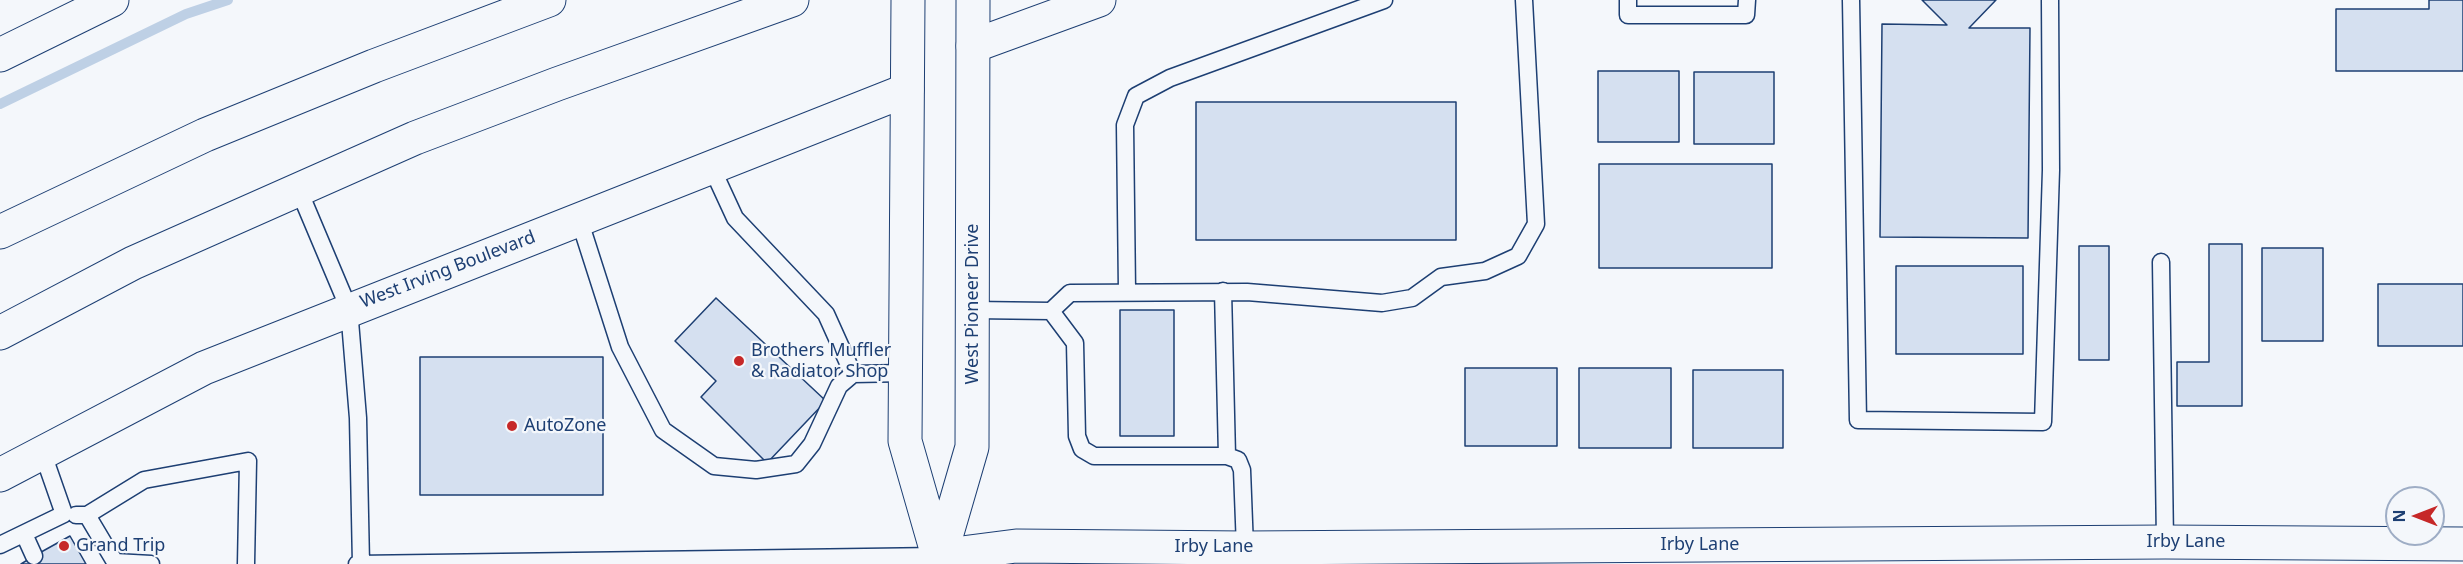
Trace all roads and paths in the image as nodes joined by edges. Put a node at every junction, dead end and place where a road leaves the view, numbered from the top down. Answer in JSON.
{"nodes":[{"id":1,"x":112,"y":0,"type":"edge"},
{"id":2,"x":549,"y":0,"type":"edge"},
{"id":3,"x":792,"y":0,"type":"edge"},
{"id":4,"x":908,"y":0,"type":"edge"},
{"id":5,"x":973,"y":0,"type":"edge"},
{"id":6,"x":1099,"y":0,"type":"edge"},
{"id":7,"x":1384,"y":0,"type":"edge"},
{"id":8,"x":1524,"y":0,"type":"edge"},
{"id":9,"x":1628,"y":0,"type":"edge"},
{"id":10,"x":1746,"y":0,"type":"edge"},
{"id":11,"x":1851,"y":0,"type":"edge"},
{"id":12,"x":2050,"y":0,"type":"edge"},
{"id":13,"x":973,"y":46,"type":"junction"},
{"id":14,"x":0,"y":55,"type":"edge"},
{"id":15,"x":907,"y":90,"type":"junction"},
{"id":16,"x":711,"y":166,"type":"junction"},
{"id":17,"x":298,"y":188,"type":"junction"},
{"id":18,"x":579,"y":219,"type":"junction"},
{"id":19,"x":0,"y":232,"type":"edge"},
{"id":20,"x":2162,"y":262,"type":"dead end"},
{"id":21,"x":1127,"y":291,"type":"junction"},
{"id":22,"x":1223,"y":291,"type":"junction"},
{"id":23,"x":349,"y":309,"type":"junction"},
{"id":24,"x":973,"y":310,"type":"junction"},
{"id":25,"x":1051,"y":311,"type":"junction"},
{"id":26,"x":0,"y":333,"type":"edge"},
{"id":27,"x":853,"y":374,"type":"junction"},
{"id":28,"x":906,"y":374,"type":"junction"},
{"id":29,"x":42,"y":451,"type":"junction"},
{"id":30,"x":1227,"y":456,"type":"junction"},
{"id":31,"x":0,"y":476,"type":"edge"},
{"id":32,"x":64,"y":514,"type":"junction"},
{"id":33,"x":87,"y":515,"type":"junction"},
{"id":34,"x":24,"y":534,"type":"junction"},
{"id":35,"x":2164,"y":542,"type":"junction"},
{"id":36,"x":2463,"y":544,"type":"edge"},
{"id":37,"x":0,"y":545,"type":"edge"},
{"id":38,"x":1245,"y":548,"type":"junction"},
{"id":39,"x":34,"y":556,"type":"dead end"},
{"id":40,"x":938,"y":560,"type":"edge"},
{"id":41,"x":807,"y":561,"type":"edge"},
{"id":42,"x":115,"y":563,"type":"edge"},
{"id":43,"x":151,"y":564,"type":"edge"},
{"id":44,"x":246,"y":564,"type":"edge"},
{"id":45,"x":360,"y":564,"type":"edge"}],
"edges":[{"from":1,"to":14,"type":"street"},
{"from":2,"to":19,"type":"street"},
{"from":3,"to":17,"type":"street"},
{"from":4,"to":15,"type":"street"},
{"from":5,"to":13,"type":"street","name":"West Pioneer Drive"},
{"from":6,"to":13,"type":"street"},
{"from":7,"to":21,"type":"lane"},
{"from":8,"to":22,"type":"lane"},
{"from":9,"to":10,"type":"lane"},
{"from":11,"to":12,"type":"lane"},
{"from":13,"to":24,"type":"street","name":"West Pioneer Drive"},
{"from":15,"to":16,"type":"street","name":"West Irving Boulevard"},
{"from":15,"to":28,"type":"street"},
{"from":16,"to":18,"type":"street","name":"West Irving Boulevard"},
{"from":16,"to":27,"type":"lane"},
{"from":17,"to":23,"type":"lane"},
{"from":17,"to":26,"type":"street"},
{"from":18,"to":23,"type":"street","name":"West Irving Boulevard"},
{"from":18,"to":27,"type":"lane"},
{"from":20,"to":35,"type":"lane"},
{"from":21,"to":22,"type":"lane"},
{"from":21,"to":25,"type":"lane"},
{"from":22,"to":30,"type":"lane"},
{"from":23,"to":29,"type":"street","name":"West Irving Boulevard"},
{"from":23,"to":45,"type":"lane"},
{"from":24,"to":25,"type":"lane"},
{"from":24,"to":40,"type":"street","name":"West Pioneer Drive"},
{"from":25,"to":30,"type":"lane"},
{"from":27,"to":28,"type":"lane"},
{"from":28,"to":40,"type":"street"},
{"from":29,"to":31,"type":"street","name":"West Irving Boulevard"},
{"from":29,"to":32,"type":"lane"},
{"from":30,"to":38,"type":"lane"},
{"from":32,"to":33,"type":"lane"},
{"from":32,"to":34,"type":"lane"},
{"from":33,"to":42,"type":"lane"},
{"from":33,"to":44,"type":"lane"},
{"from":34,"to":37,"type":"lane"},
{"from":34,"to":39,"type":"lane"},
{"from":35,"to":36,"type":"street","name":"Irby Lane"},
{"from":35,"to":38,"type":"street","name":"Irby Lane"},
{"from":38,"to":40,"type":"street","name":"Irby Lane"},
{"from":40,"to":41,"type":"lane"},
{"from":41,"to":45,"type":"lane"},
{"from":42,"to":43,"type":"lane"}]}
